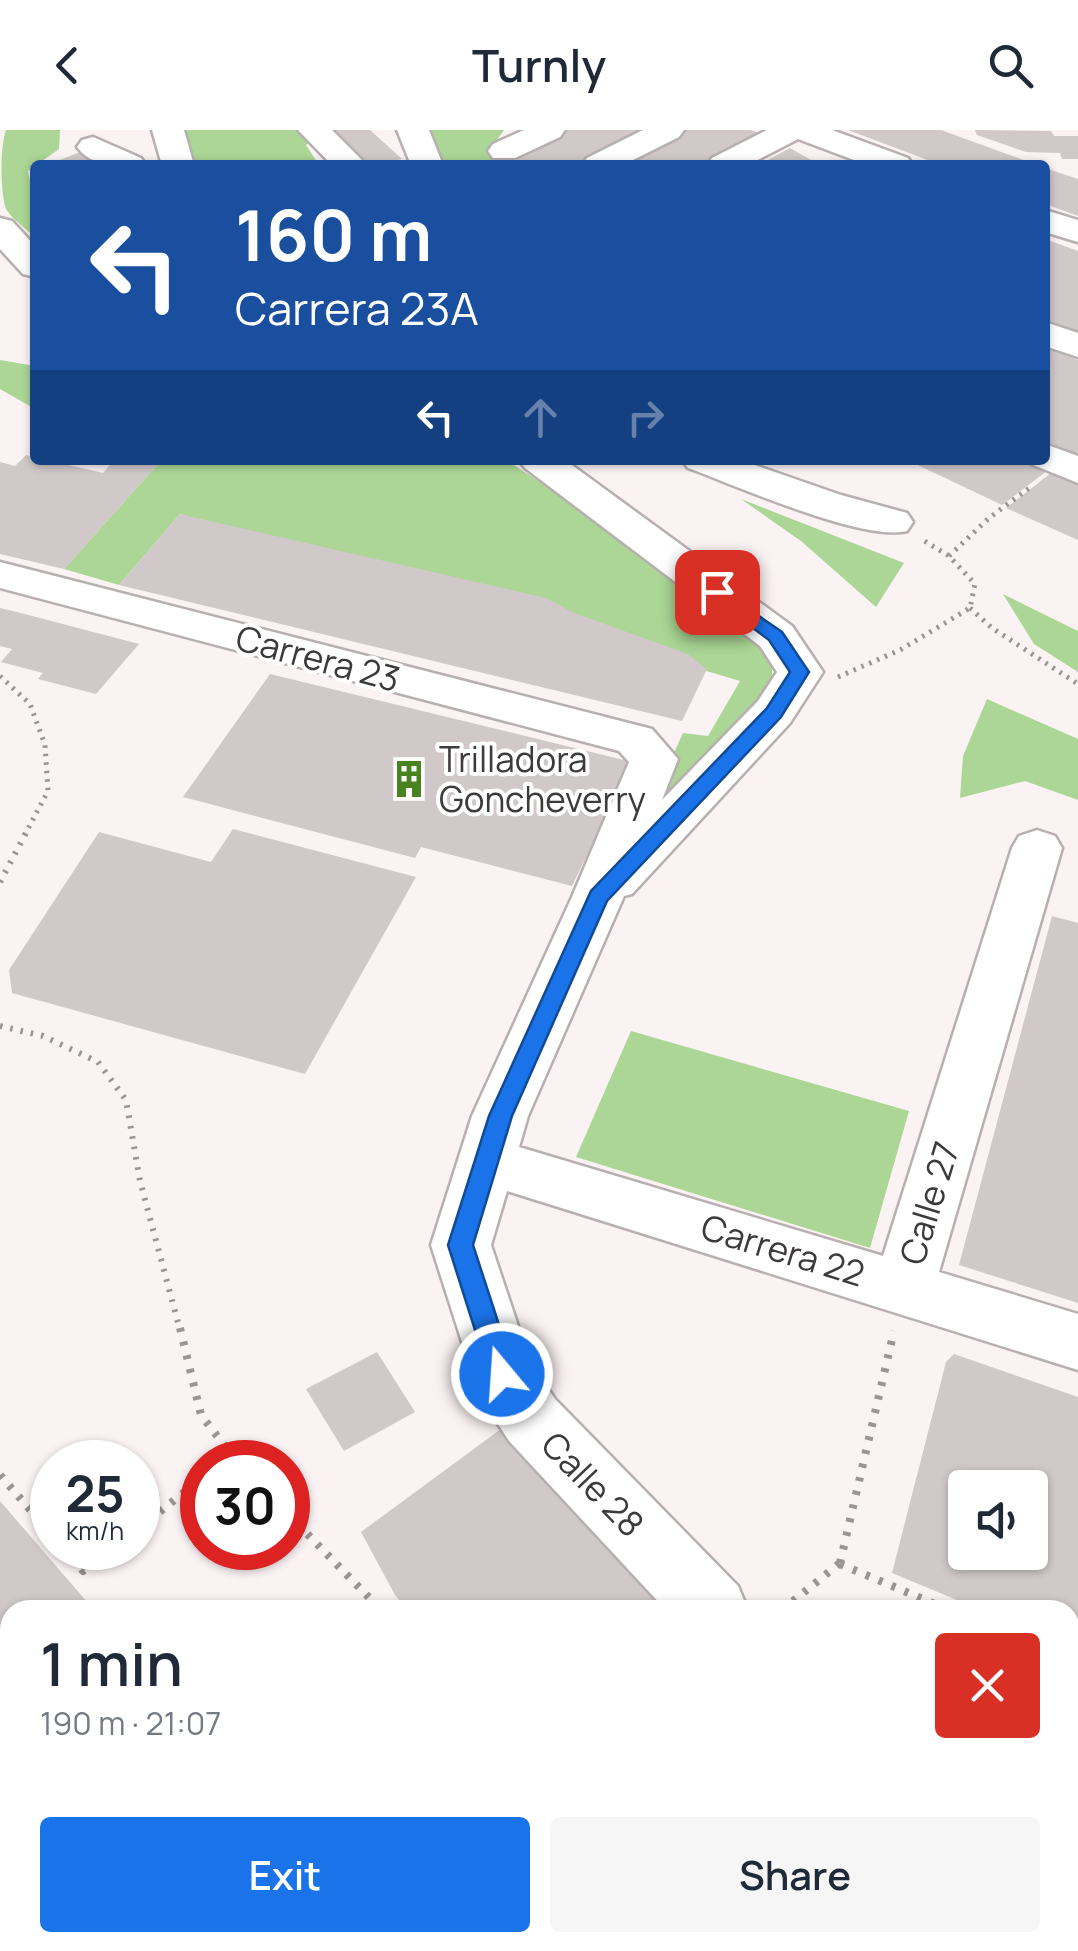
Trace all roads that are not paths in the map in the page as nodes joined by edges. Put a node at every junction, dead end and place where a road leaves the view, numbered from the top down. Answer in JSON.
{"nodes":[{"id":1,"x":168,"y":130,"type":"edge"},
{"id":2,"x":314,"y":130,"type":"edge"},
{"id":3,"x":413,"y":130,"type":"edge"},
{"id":4,"x":549,"y":130,"type":"edge"},
{"id":5,"x":668,"y":130,"type":"edge"},
{"id":6,"x":791,"y":130,"type":"edge"},
{"id":7,"x":803,"y":130,"type":"edge"},
{"id":8,"x":93,"y":147,"type":"dead end"},
{"id":9,"x":504,"y":151,"type":"dead end"},
{"id":10,"x":120,"y":160,"type":"edge"},
{"id":11,"x":177,"y":160,"type":"edge"},
{"id":12,"x":346,"y":160,"type":"edge"},
{"id":13,"x":425,"y":160,"type":"edge"},
{"id":14,"x":608,"y":160,"type":"edge"},
{"id":15,"x":733,"y":160,"type":"edge"},
{"id":16,"x":878,"y":160,"type":"edge"},
{"id":17,"x":1050,"y":222,"type":"edge"},
{"id":18,"x":0,"y":228,"type":"edge"},
{"id":19,"x":1078,"y":232,"type":"edge"},
{"id":20,"x":30,"y":261,"type":"edge"},
{"id":21,"x":1050,"y":334,"type":"edge"},
{"id":22,"x":1078,"y":346,"type":"edge"},
{"id":23,"x":547,"y":465,"type":"edge"},
{"id":24,"x":716,"y":465,"type":"edge"},
{"id":25,"x":892,"y":522,"type":"road end"},
{"id":26,"x":0,"y":575,"type":"edge"},
{"id":27,"x":636,"y":740,"type":"joint"},
{"id":28,"x":1037,"y":848,"type":"dead end"},
{"id":29,"x":598,"y":897,"type":"junction"},
{"id":30,"x":486,"y":1162,"type":"junction"},
{"id":31,"x":904,"y":1286,"type":"junction"},
{"id":32,"x":1078,"y":1342,"type":"edge"},
{"id":33,"x":703,"y":1600,"type":"edge"}],
"edges":[{"from":1,"to":11,"type":"street"},
{"from":2,"to":12,"type":"street"},
{"from":3,"to":13,"type":"street"},
{"from":4,"to":9,"type":"street"},
{"from":5,"to":14,"type":"street"},
{"from":6,"to":15,"type":"street"},
{"from":7,"to":16,"type":"street"},
{"from":8,"to":10,"type":"street"},
{"from":17,"to":19,"type":"street"},
{"from":18,"to":20,"type":"street"},
{"from":21,"to":22,"type":"street"},
{"from":23,"to":29,"type":"street","name":"Calle 28"},
{"from":24,"to":25,"type":"street"},
{"from":26,"to":27,"type":"street","name":"Carrera 23"},
{"from":27,"to":29,"type":"street","name":"Calle 28"},
{"from":28,"to":31,"type":"street","name":"Calle 27"},
{"from":29,"to":30,"type":"street","name":"Calle 28"},
{"from":30,"to":31,"type":"street","name":"Carrera 22"},
{"from":30,"to":33,"type":"street","name":"Calle 28"},
{"from":31,"to":32,"type":"street","name":"Carrera 22"}]}
